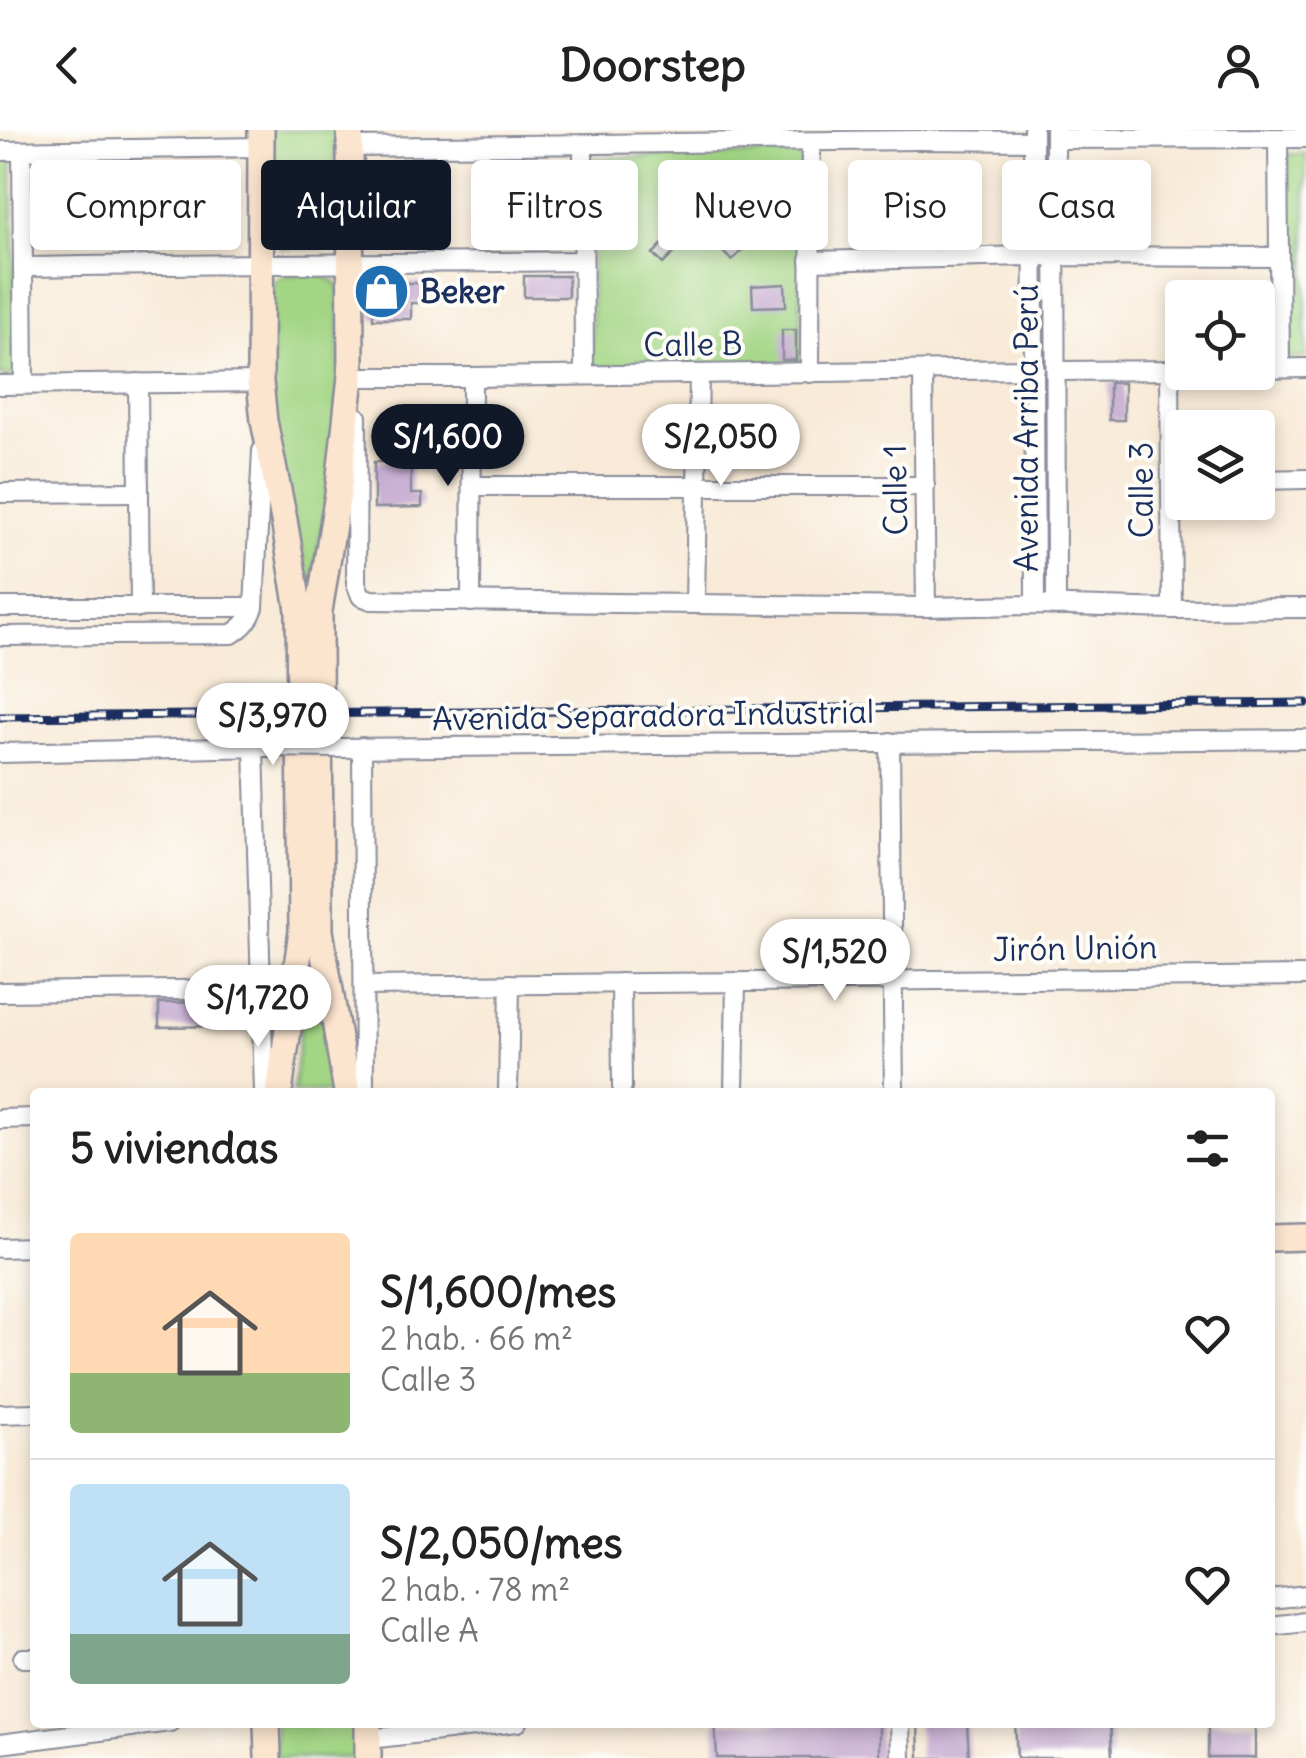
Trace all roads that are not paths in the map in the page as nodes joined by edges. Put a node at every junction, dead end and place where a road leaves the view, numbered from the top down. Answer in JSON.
{"nodes":[{"id":1,"x":1055,"y":134,"type":"edge"},
{"id":2,"x":1164,"y":134,"type":"edge"},
{"id":3,"x":918,"y":135,"type":"edge"},
{"id":4,"x":1033,"y":136,"type":"edge"},
{"id":5,"x":694,"y":137,"type":"edge"},
{"id":6,"x":261,"y":138,"type":"edge"},
{"id":7,"x":350,"y":138,"type":"edge"},
{"id":8,"x":470,"y":138,"type":"edge"},
{"id":9,"x":1278,"y":138,"type":"junction"},
{"id":10,"x":1306,"y":138,"type":"edge"},
{"id":11,"x":138,"y":139,"type":"edge"},
{"id":12,"x":810,"y":142,"type":"junction"},
{"id":13,"x":583,"y":145,"type":"junction"},
{"id":14,"x":0,"y":151,"type":"edge"},
{"id":15,"x":22,"y":151,"type":"junction"},
{"id":16,"x":1043,"y":256,"type":"junction"},
{"id":17,"x":1280,"y":258,"type":"junction"},
{"id":18,"x":583,"y":261,"type":"junction"},
{"id":19,"x":810,"y":261,"type":"junction"},
{"id":20,"x":260,"y":262,"type":"junction"},
{"id":21,"x":351,"y":264,"type":"junction"},
{"id":22,"x":24,"y":267,"type":"junction"},
{"id":23,"x":1275,"y":368,"type":"edge"},
{"id":24,"x":1280,"y":368,"type":"junction"},
{"id":25,"x":1306,"y":368,"type":"edge"},
{"id":26,"x":1036,"y":369,"type":"junction"},
{"id":27,"x":1165,"y":370,"type":"edge"},
{"id":28,"x":1056,"y":371,"type":"junction"},
{"id":29,"x":923,"y":372,"type":"junction"},
{"id":30,"x":810,"y":373,"type":"junction"},
{"id":31,"x":699,"y":374,"type":"junction"},
{"id":32,"x":354,"y":376,"type":"junction"},
{"id":33,"x":584,"y":376,"type":"junction"},
{"id":34,"x":472,"y":377,"type":"junction"},
{"id":35,"x":260,"y":382,"type":"junction"},
{"id":36,"x":138,"y":383,"type":"junction"},
{"id":37,"x":24,"y":384,"type":"junction"},
{"id":38,"x":0,"y":385,"type":"edge"},
{"id":39,"x":264,"y":420,"type":"junction"},
{"id":40,"x":1275,"y":480,"type":"edge"},
{"id":41,"x":1306,"y":480,"type":"edge"},
{"id":42,"x":472,"y":486,"type":"junction"},
{"id":43,"x":697,"y":486,"type":"junction"},
{"id":44,"x":924,"y":486,"type":"junction"},
{"id":45,"x":138,"y":492,"type":"junction"},
{"id":46,"x":0,"y":493,"type":"edge"},
{"id":47,"x":1176,"y":520,"type":"edge"},
{"id":48,"x":471,"y":602,"type":"junction"},
{"id":49,"x":695,"y":604,"type":"junction"},
{"id":50,"x":1035,"y":605,"type":"junction"},
{"id":51,"x":1056,"y":606,"type":"junction"},
{"id":52,"x":0,"y":607,"type":"edge"},
{"id":53,"x":254,"y":607,"type":"junction"},
{"id":54,"x":140,"y":608,"type":"junction"},
{"id":55,"x":926,"y":608,"type":"junction"},
{"id":56,"x":1306,"y":608,"type":"edge"},
{"id":57,"x":1172,"y":609,"type":"junction"},
{"id":58,"x":0,"y":636,"type":"edge"},
{"id":59,"x":1306,"y":739,"type":"edge"},
{"id":60,"x":890,"y":742,"type":"junction"},
{"id":61,"x":260,"y":747,"type":"junction"},
{"id":62,"x":362,"y":747,"type":"junction"},
{"id":63,"x":0,"y":752,"type":"edge"},
{"id":64,"x":1306,"y":976,"type":"edge"},
{"id":65,"x":893,"y":980,"type":"junction"},
{"id":66,"x":736,"y":982,"type":"junction"},
{"id":67,"x":621,"y":983,"type":"junction"},
{"id":68,"x":510,"y":984,"type":"junction"},
{"id":69,"x":364,"y":986,"type":"junction"},
{"id":70,"x":262,"y":989,"type":"junction"},
{"id":71,"x":0,"y":992,"type":"edge"},
{"id":72,"x":622,"y":1087,"type":"dead end"},
{"id":73,"x":264,"y":1088,"type":"edge"},
{"id":74,"x":280,"y":1088,"type":"edge"},
{"id":75,"x":346,"y":1088,"type":"edge"},
{"id":76,"x":364,"y":1088,"type":"edge"},
{"id":77,"x":508,"y":1088,"type":"edge"},
{"id":78,"x":734,"y":1088,"type":"edge"},
{"id":79,"x":894,"y":1088,"type":"edge"},
{"id":80,"x":30,"y":1118,"type":"edge"},
{"id":81,"x":0,"y":1119,"type":"edge"},
{"id":82,"x":1306,"y":1237,"type":"edge"},
{"id":83,"x":1275,"y":1238,"type":"edge"},
{"id":84,"x":0,"y":1248,"type":"edge"},
{"id":85,"x":30,"y":1248,"type":"edge"},
{"id":86,"x":0,"y":1414,"type":"edge"},
{"id":87,"x":30,"y":1414,"type":"edge"},
{"id":88,"x":1306,"y":1594,"type":"edge"},
{"id":89,"x":1275,"y":1598,"type":"edge"},
{"id":90,"x":1306,"y":1622,"type":"edge"},
{"id":91,"x":1275,"y":1625,"type":"edge"},
{"id":92,"x":124,"y":1728,"type":"edge"},
{"id":93,"x":267,"y":1728,"type":"edge"},
{"id":94,"x":468,"y":1728,"type":"edge"},
{"id":95,"x":900,"y":1728,"type":"edge"},
{"id":96,"x":368,"y":1740,"type":"edge"},
{"id":97,"x":0,"y":1744,"type":"edge"},
{"id":98,"x":268,"y":1758,"type":"edge"},
{"id":99,"x":901,"y":1758,"type":"edge"}],
"edges":[{"from":1,"to":2,"type":"street"},
{"from":1,"to":16,"type":"street","name":"Avenida Arriba Perú"},
{"from":2,"to":9,"type":"street"},
{"from":3,"to":4,"type":"street"},
{"from":3,"to":12,"type":"street"},
{"from":4,"to":16,"type":"street","name":"Avenida Arriba Perú"},
{"from":5,"to":12,"type":"street"},
{"from":5,"to":13,"type":"street"},
{"from":6,"to":11,"type":"street"},
{"from":6,"to":20,"type":"main road"},
{"from":7,"to":8,"type":"street"},
{"from":7,"to":21,"type":"main road"},
{"from":8,"to":13,"type":"street"},
{"from":9,"to":10,"type":"street"},
{"from":9,"to":17,"type":"street"},
{"from":11,"to":15,"type":"street"},
{"from":12,"to":19,"type":"street"},
{"from":13,"to":18,"type":"street"},
{"from":14,"to":15,"type":"street"},
{"from":15,"to":22,"type":"street"},
{"from":16,"to":17,"type":"street"},
{"from":16,"to":19,"type":"street"},
{"from":16,"to":26,"type":"street","name":"Avenida Arriba Perú"},
{"from":16,"to":28,"type":"street","name":"Avenida Arriba Perú"},
{"from":17,"to":24,"type":"street"},
{"from":18,"to":21,"type":"street"},
{"from":18,"to":33,"type":"street"},
{"from":19,"to":30,"type":"street"},
{"from":20,"to":21,"type":"street"},
{"from":20,"to":22,"type":"street"},
{"from":20,"to":35,"type":"main road"},
{"from":21,"to":32,"type":"main road"},
{"from":22,"to":37,"type":"street"},
{"from":23,"to":24,"type":"street"},
{"from":24,"to":25,"type":"street"},
{"from":26,"to":29,"type":"street","name":"Calle B"},
{"from":26,"to":50,"type":"street","name":"Avenida Arriba Perú"},
{"from":27,"to":28,"type":"street"},
{"from":28,"to":51,"type":"street","name":"Avenida Arriba Perú"},
{"from":29,"to":30,"type":"street","name":"Calle B"},
{"from":29,"to":44,"type":"street","name":"Calle 1"},
{"from":30,"to":31,"type":"street","name":"Calle B"},
{"from":31,"to":33,"type":"street","name":"Calle B"},
{"from":31,"to":43,"type":"street"},
{"from":32,"to":34,"type":"street","name":"Calle B"},
{"from":32,"to":48,"type":"street"},
{"from":32,"to":75,"type":"main road"},
{"from":33,"to":34,"type":"street","name":"Calle B"},
{"from":34,"to":42,"type":"street"},
{"from":35,"to":36,"type":"street"},
{"from":35,"to":39,"type":"main road"},
{"from":36,"to":37,"type":"street"},
{"from":36,"to":45,"type":"street"},
{"from":37,"to":38,"type":"street"},
{"from":39,"to":53,"type":"street"},
{"from":39,"to":74,"type":"main road"},
{"from":40,"to":41,"type":"street"},
{"from":42,"to":43,"type":"street"},
{"from":42,"to":48,"type":"street"},
{"from":43,"to":44,"type":"street"},
{"from":43,"to":49,"type":"street"},
{"from":44,"to":55,"type":"street","name":"Calle 1"},
{"from":45,"to":46,"type":"street"},
{"from":45,"to":54,"type":"street"},
{"from":47,"to":57,"type":"street","name":"Calle 3"},
{"from":48,"to":49,"type":"street"},
{"from":49,"to":55,"type":"street"},
{"from":50,"to":51,"type":"street"},
{"from":50,"to":55,"type":"street"},
{"from":51,"to":57,"type":"street"},
{"from":52,"to":54,"type":"street"},
{"from":53,"to":54,"type":"street"},
{"from":53,"to":58,"type":"street"},
{"from":56,"to":57,"type":"street"},
{"from":59,"to":60,"type":"street","name":"Avenida Separadora Industrial"},
{"from":60,"to":62,"type":"street","name":"Avenida Separadora Industrial"},
{"from":60,"to":65,"type":"street"},
{"from":61,"to":62,"type":"street","name":"Avenida Separadora Industrial","bridge":true},
{"from":61,"to":63,"type":"street","name":"Avenida Separadora Industrial"},
{"from":61,"to":70,"type":"street"},
{"from":62,"to":69,"type":"street"},
{"from":64,"to":65,"type":"street","name":"Jirón Unión"},
{"from":65,"to":66,"type":"street","name":"Jirón Unión"},
{"from":65,"to":79,"type":"street"},
{"from":66,"to":67,"type":"street","name":"Jirón Unión"},
{"from":66,"to":78,"type":"street"},
{"from":67,"to":68,"type":"street","name":"Jirón Unión"},
{"from":67,"to":72,"type":"street"},
{"from":68,"to":69,"type":"street","name":"Jirón Unión"},
{"from":68,"to":77,"type":"street"},
{"from":69,"to":76,"type":"street"},
{"from":70,"to":71,"type":"street"},
{"from":70,"to":73,"type":"street"},
{"from":80,"to":81,"type":"street"},
{"from":82,"to":83,"type":"main road"},
{"from":84,"to":85,"type":"street"},
{"from":86,"to":87,"type":"street"},
{"from":88,"to":89,"type":"street"},
{"from":90,"to":91,"type":"street"},
{"from":92,"to":97,"type":"street"},
{"from":93,"to":98,"type":"main road"},
{"from":94,"to":96,"type":"street"},
{"from":95,"to":99,"type":"street"}]}
